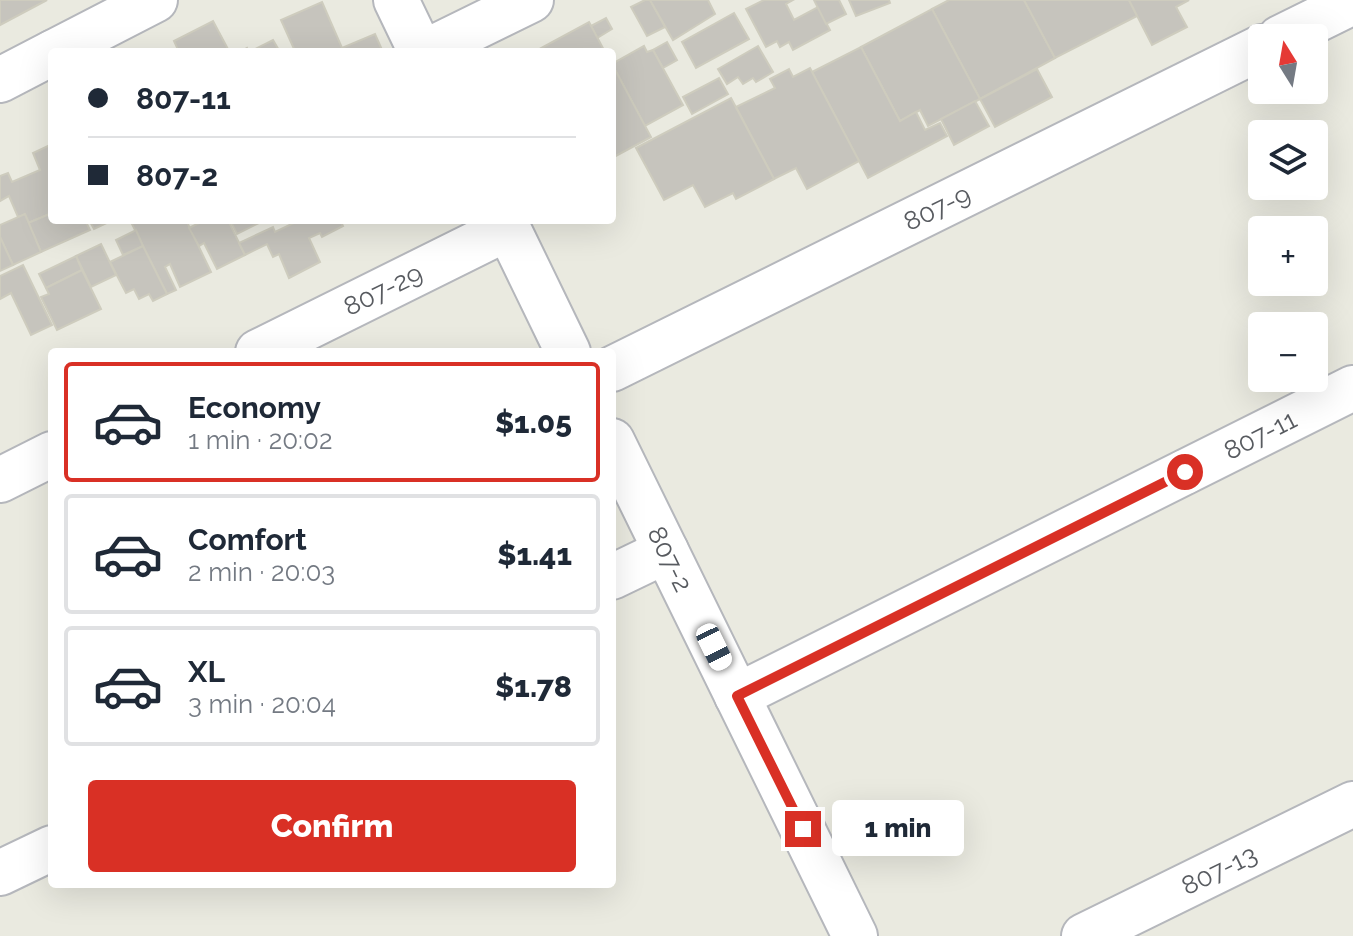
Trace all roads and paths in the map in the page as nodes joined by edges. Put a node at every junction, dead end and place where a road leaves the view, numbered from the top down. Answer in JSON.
{"nodes":[{"id":1,"x":155,"y":0,"type":"edge"},
{"id":2,"x":396,"y":0,"type":"edge"},
{"id":3,"x":531,"y":0,"type":"edge"},
{"id":4,"x":1353,"y":2,"type":"edge"},
{"id":5,"x":1308,"y":24,"type":"edge"},
{"id":6,"x":63,"y":48,"type":"edge"},
{"id":7,"x":421,"y":48,"type":"edge"},
{"id":8,"x":431,"y":48,"type":"edge"},
{"id":9,"x":1248,"y":54,"type":"edge"},
{"id":10,"x":48,"y":56,"type":"edge"},
{"id":11,"x":0,"y":80,"type":"edge"},
{"id":12,"x":506,"y":224,"type":"edge"},
{"id":13,"x":266,"y":348,"type":"edge"},
{"id":14,"x":566,"y":348,"type":"edge"},
{"id":15,"x":616,"y":367,"type":"edge"},
{"id":16,"x":1353,"y":388,"type":"edge"},
{"id":17,"x":616,"y":449,"type":"edge"},
{"id":18,"x":48,"y":456,"type":"edge"},
{"id":19,"x":0,"y":480,"type":"edge"},
{"id":20,"x":666,"y":551,"type":"junction"},
{"id":21,"x":616,"y":575,"type":"edge"},
{"id":22,"x":737,"y":696,"type":"junction"},
{"id":23,"x":1353,"y":804,"type":"edge"},
{"id":24,"x":48,"y":850,"type":"edge"},
{"id":25,"x":0,"y":873,"type":"edge"},
{"id":26,"x":855,"y":936,"type":"edge"},
{"id":27,"x":1084,"y":936,"type":"edge"}],
"edges":[{"from":1,"to":6,"type":"street"},
{"from":2,"to":7,"type":"street"},
{"from":3,"to":8,"type":"street"},
{"from":4,"to":5,"type":"street"},
{"from":9,"to":15,"type":"street","name":"807-9"},
{"from":10,"to":11,"type":"street"},
{"from":12,"to":13,"type":"street","name":"807-29"},
{"from":12,"to":14,"type":"street"},
{"from":16,"to":22,"type":"street","name":"807-11"},
{"from":17,"to":20,"type":"street","name":"807-2"},
{"from":18,"to":19,"type":"street"},
{"from":20,"to":21,"type":"street"},
{"from":20,"to":22,"type":"street","name":"807-2"},
{"from":22,"to":26,"type":"street","name":"807-2"},
{"from":23,"to":27,"type":"street","name":"807-13"},
{"from":24,"to":25,"type":"street"}]}
